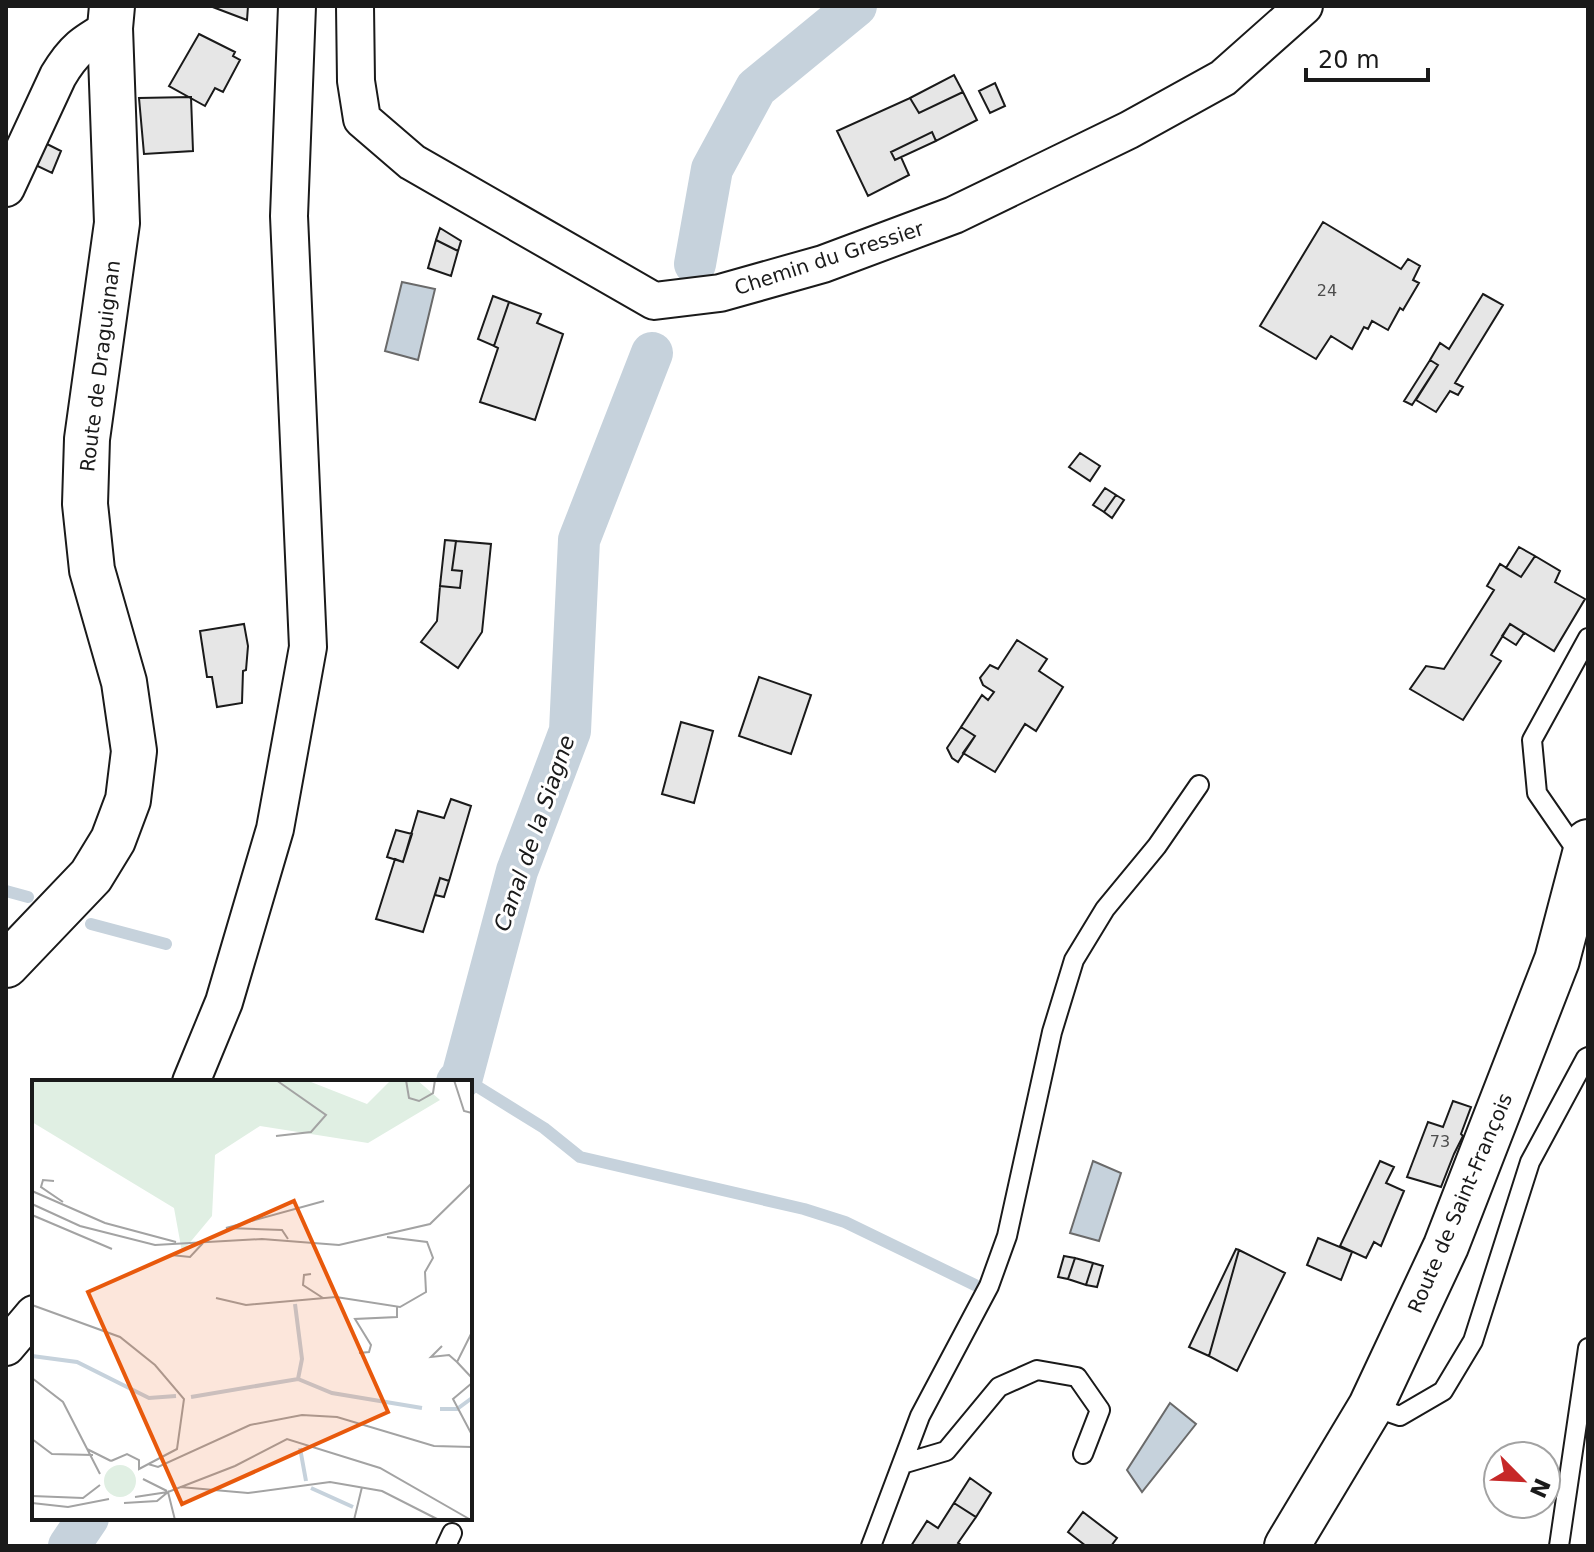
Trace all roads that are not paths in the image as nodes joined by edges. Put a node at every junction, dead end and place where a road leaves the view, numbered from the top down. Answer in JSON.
{"nodes":[{"id":1,"x":297,"y":6,"type":"edge"},
{"id":2,"x":355,"y":6,"type":"edge"},
{"id":3,"x":1304,"y":6,"type":"edge"},
{"id":4,"x":111,"y":17,"type":"edge"},
{"id":5,"x":6,"y":188,"type":"edge"},
{"id":6,"x":1588,"y":638,"type":"edge"},
{"id":7,"x":1199,"y":785,"type":"dead end"},
{"id":8,"x":1586,"y":851,"type":"edge"},
{"id":9,"x":6,"y":965,"type":"edge"},
{"id":10,"x":1588,"y":1057,"type":"edge"},
{"id":11,"x":192,"y":1080,"type":"edge"},
{"id":12,"x":32,"y":1316,"type":"edge"},
{"id":13,"x":6,"y":1347,"type":"edge"},
{"id":14,"x":1588,"y":1348,"type":"edge"},
{"id":15,"x":1371,"y":1406,"type":"junction"},
{"id":16,"x":1083,"y":1454,"type":"dead end"},
{"id":17,"x":902,"y":1464,"type":"junction"},
{"id":18,"x":871,"y":1546,"type":"edge"},
{"id":19,"x":1287,"y":1546,"type":"edge"},
{"id":20,"x":1559,"y":1546,"type":"edge"}],
"edges":[{"from":1,"to":11,"type":"street"},
{"from":2,"to":3,"type":"street","name":"Chemin du Gressier"},
{"from":4,"to":5,"type":"street"},
{"from":4,"to":9,"type":"main road","name":"Route de Draguignan"},
{"from":6,"to":8,"type":"lane"},
{"from":7,"to":17,"type":"lane"},
{"from":8,"to":15,"type":"main road","name":"Route de Saint-François"},
{"from":10,"to":15,"type":"lane"},
{"from":12,"to":13,"type":"street"},
{"from":14,"to":20,"type":"lane"},
{"from":15,"to":19,"type":"main road","name":"Route de Saint-François"},
{"from":16,"to":17,"type":"lane"},
{"from":17,"to":18,"type":"lane"}]}
